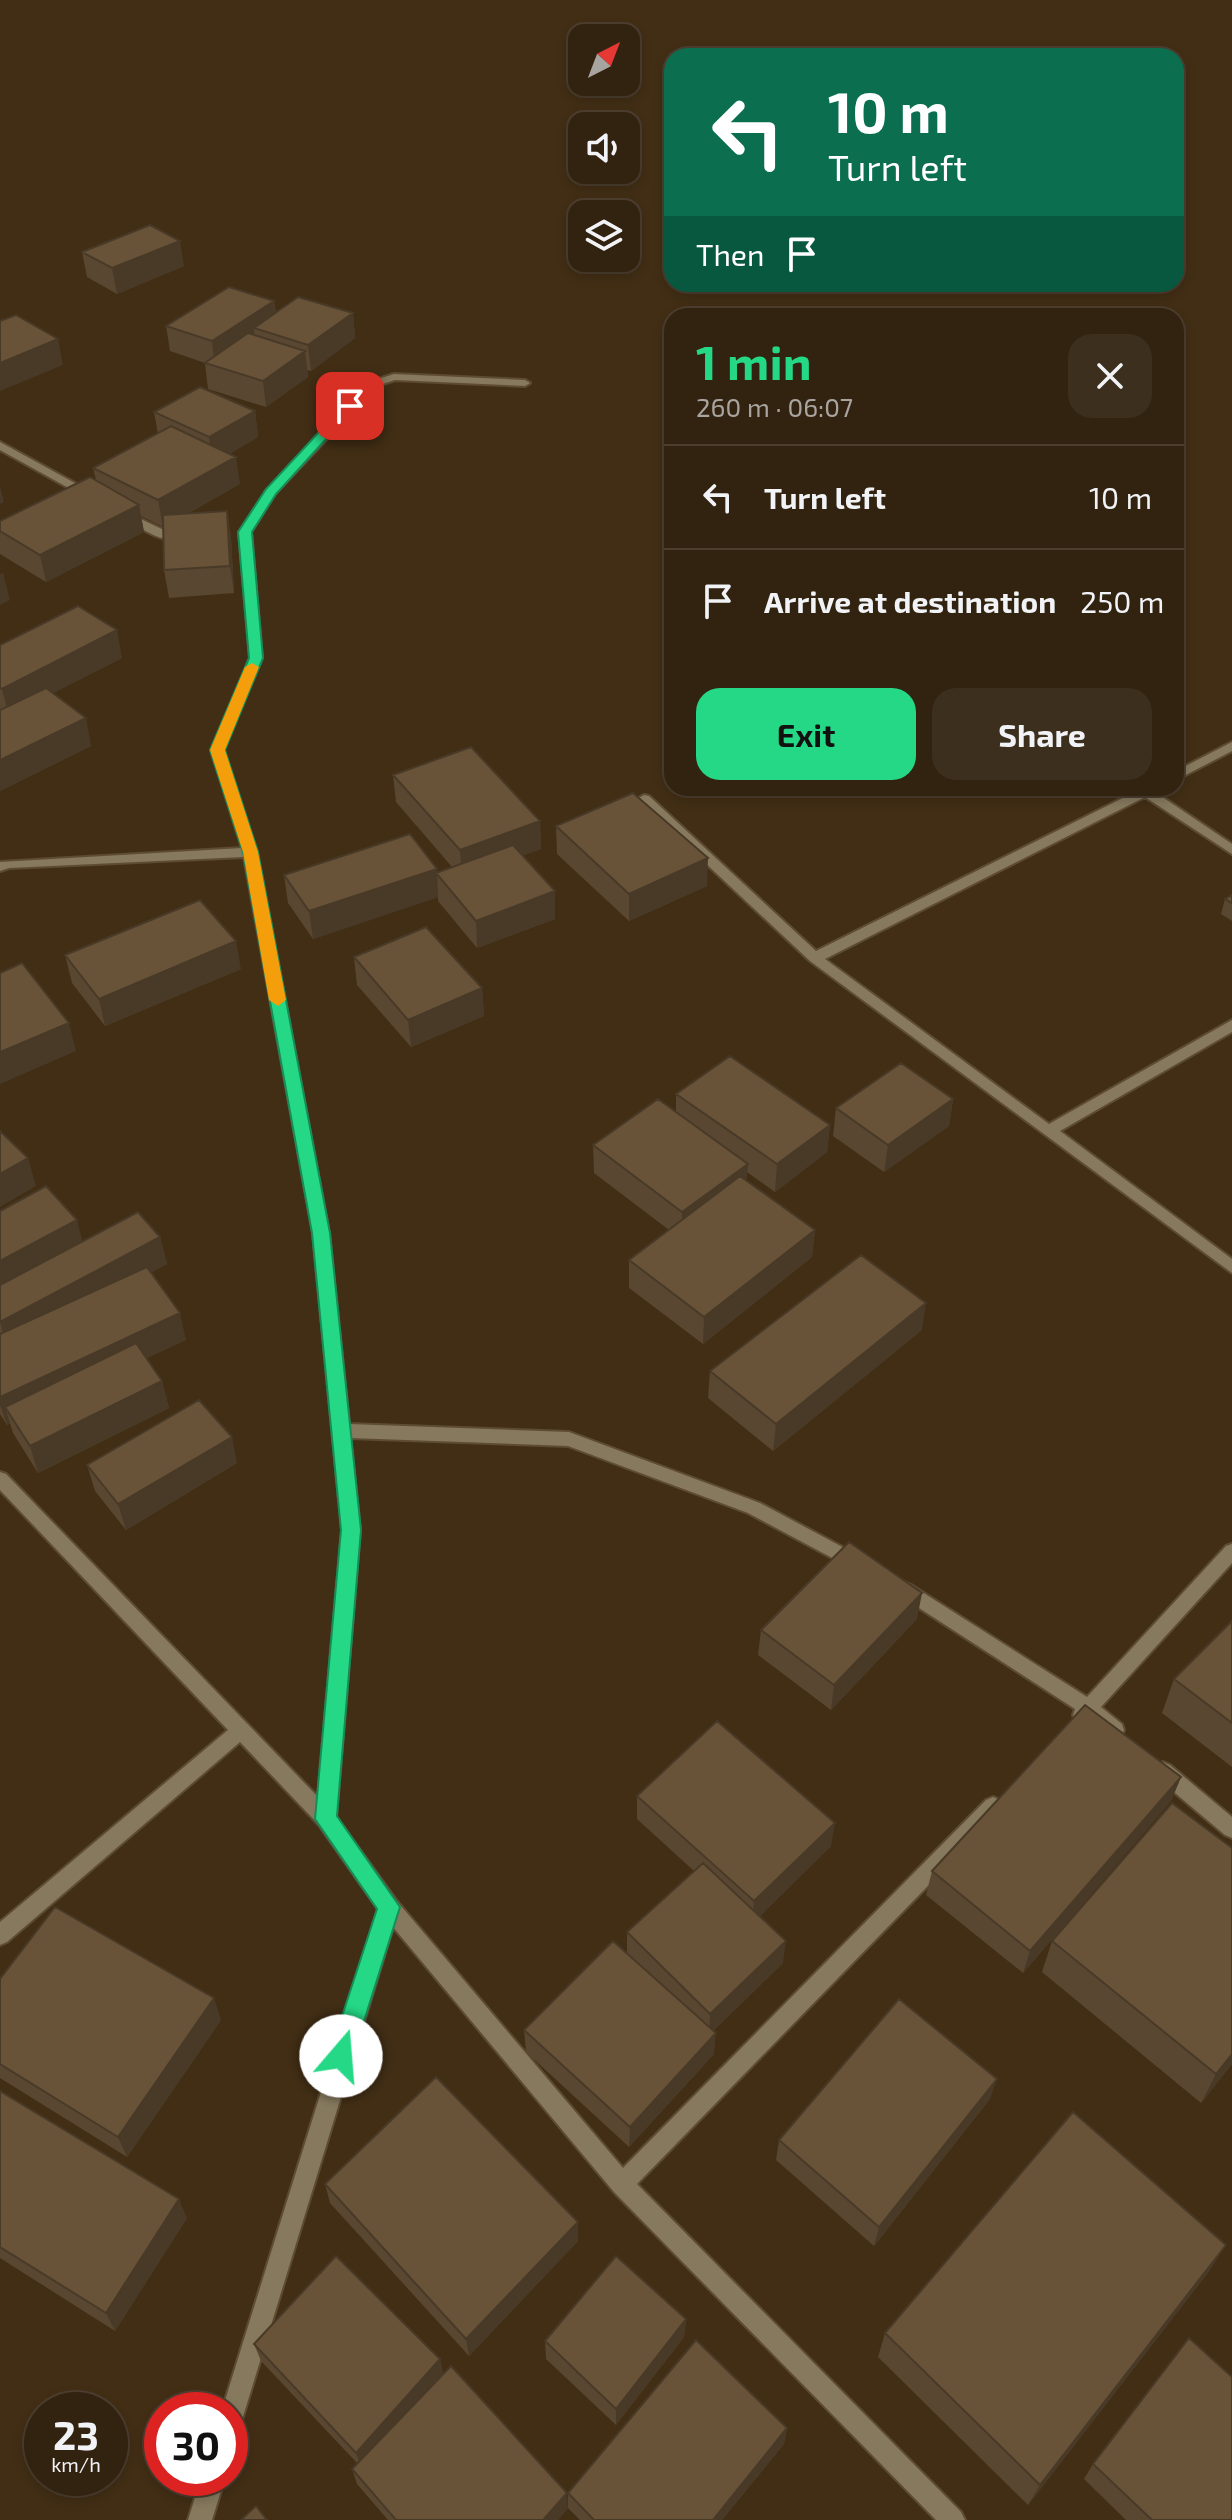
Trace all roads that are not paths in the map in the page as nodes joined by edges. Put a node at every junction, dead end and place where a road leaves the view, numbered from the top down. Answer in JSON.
{"nodes":[{"id":1,"x":525,"y":383,"type":"dead end"},
{"id":2,"x":0,"y":445,"type":"edge"},
{"id":3,"x":105,"y":504,"type":"edge"},
{"id":4,"x":117,"y":510,"type":"edge"},
{"id":5,"x":245,"y":532,"type":"junction"},
{"id":6,"x":230,"y":533,"type":"edge"},
{"id":7,"x":199,"y":535,"type":"edge"},
{"id":8,"x":1232,"y":746,"type":"edge"},
{"id":9,"x":1184,"y":772,"type":"edge"},
{"id":10,"x":1138,"y":796,"type":"edge"},
{"id":11,"x":1158,"y":796,"type":"edge"},
{"id":12,"x":644,"y":799,"type":"edge"},
{"id":13,"x":1232,"y":850,"type":"edge"},
{"id":14,"x":250,"y":852,"type":"junction"},
{"id":15,"x":2,"y":863,"type":"edge"},
{"id":16,"x":815,"y":958,"type":"junction"},
{"id":17,"x":1232,"y":1025,"type":"edge"},
{"id":18,"x":1048,"y":1131,"type":"junction"},
{"id":19,"x":1232,"y":1267,"type":"edge"},
{"id":20,"x":340,"y":1431,"type":"junction"},
{"id":21,"x":0,"y":1479,"type":"edge"},
{"id":22,"x":1232,"y":1551,"type":"edge"},
{"id":23,"x":1089,"y":1708,"type":"junction"},
{"id":24,"x":241,"y":1730,"type":"junction"},
{"id":25,"x":1067,"y":1730,"type":"edge"},
{"id":26,"x":1125,"y":1738,"type":"edge"},
{"id":27,"x":1149,"y":1758,"type":"edge"},
{"id":28,"x":1011,"y":1787,"type":"edge"},
{"id":29,"x":326,"y":1819,"type":"junction"},
{"id":30,"x":1232,"y":1829,"type":"edge"},
{"id":31,"x":389,"y":1907,"type":"junction"},
{"id":32,"x":0,"y":1935,"type":"edge"},
{"id":33,"x":622,"y":2184,"type":"junction"},
{"id":34,"x":239,"y":2392,"type":"edge"},
{"id":35,"x":207,"y":2496,"type":"edge"},
{"id":36,"x":200,"y":2520,"type":"edge"},
{"id":37,"x":953,"y":2520,"type":"edge"}],
"edges":[{"from":1,"to":5,"type":"street"},
{"from":2,"to":3,"type":"street"},
{"from":4,"to":7,"type":"street"},
{"from":5,"to":6,"type":"street"},
{"from":5,"to":14,"type":"street"},
{"from":8,"to":9,"type":"street"},
{"from":10,"to":16,"type":"street"},
{"from":11,"to":13,"type":"street"},
{"from":12,"to":16,"type":"street"},
{"from":14,"to":15,"type":"street"},
{"from":14,"to":20,"type":"street"},
{"from":16,"to":18,"type":"street"},
{"from":17,"to":18,"type":"street"},
{"from":18,"to":19,"type":"street"},
{"from":20,"to":23,"type":"street"},
{"from":20,"to":29,"type":"street"},
{"from":21,"to":24,"type":"street"},
{"from":22,"to":23,"type":"street"},
{"from":23,"to":25,"type":"street"},
{"from":23,"to":26,"type":"street"},
{"from":24,"to":29,"type":"street"},
{"from":24,"to":32,"type":"street"},
{"from":27,"to":30,"type":"street"},
{"from":28,"to":33,"type":"street"},
{"from":29,"to":31,"type":"street"},
{"from":31,"to":33,"type":"street"},
{"from":31,"to":34,"type":"street"},
{"from":33,"to":37,"type":"street"},
{"from":35,"to":36,"type":"street"}]}
